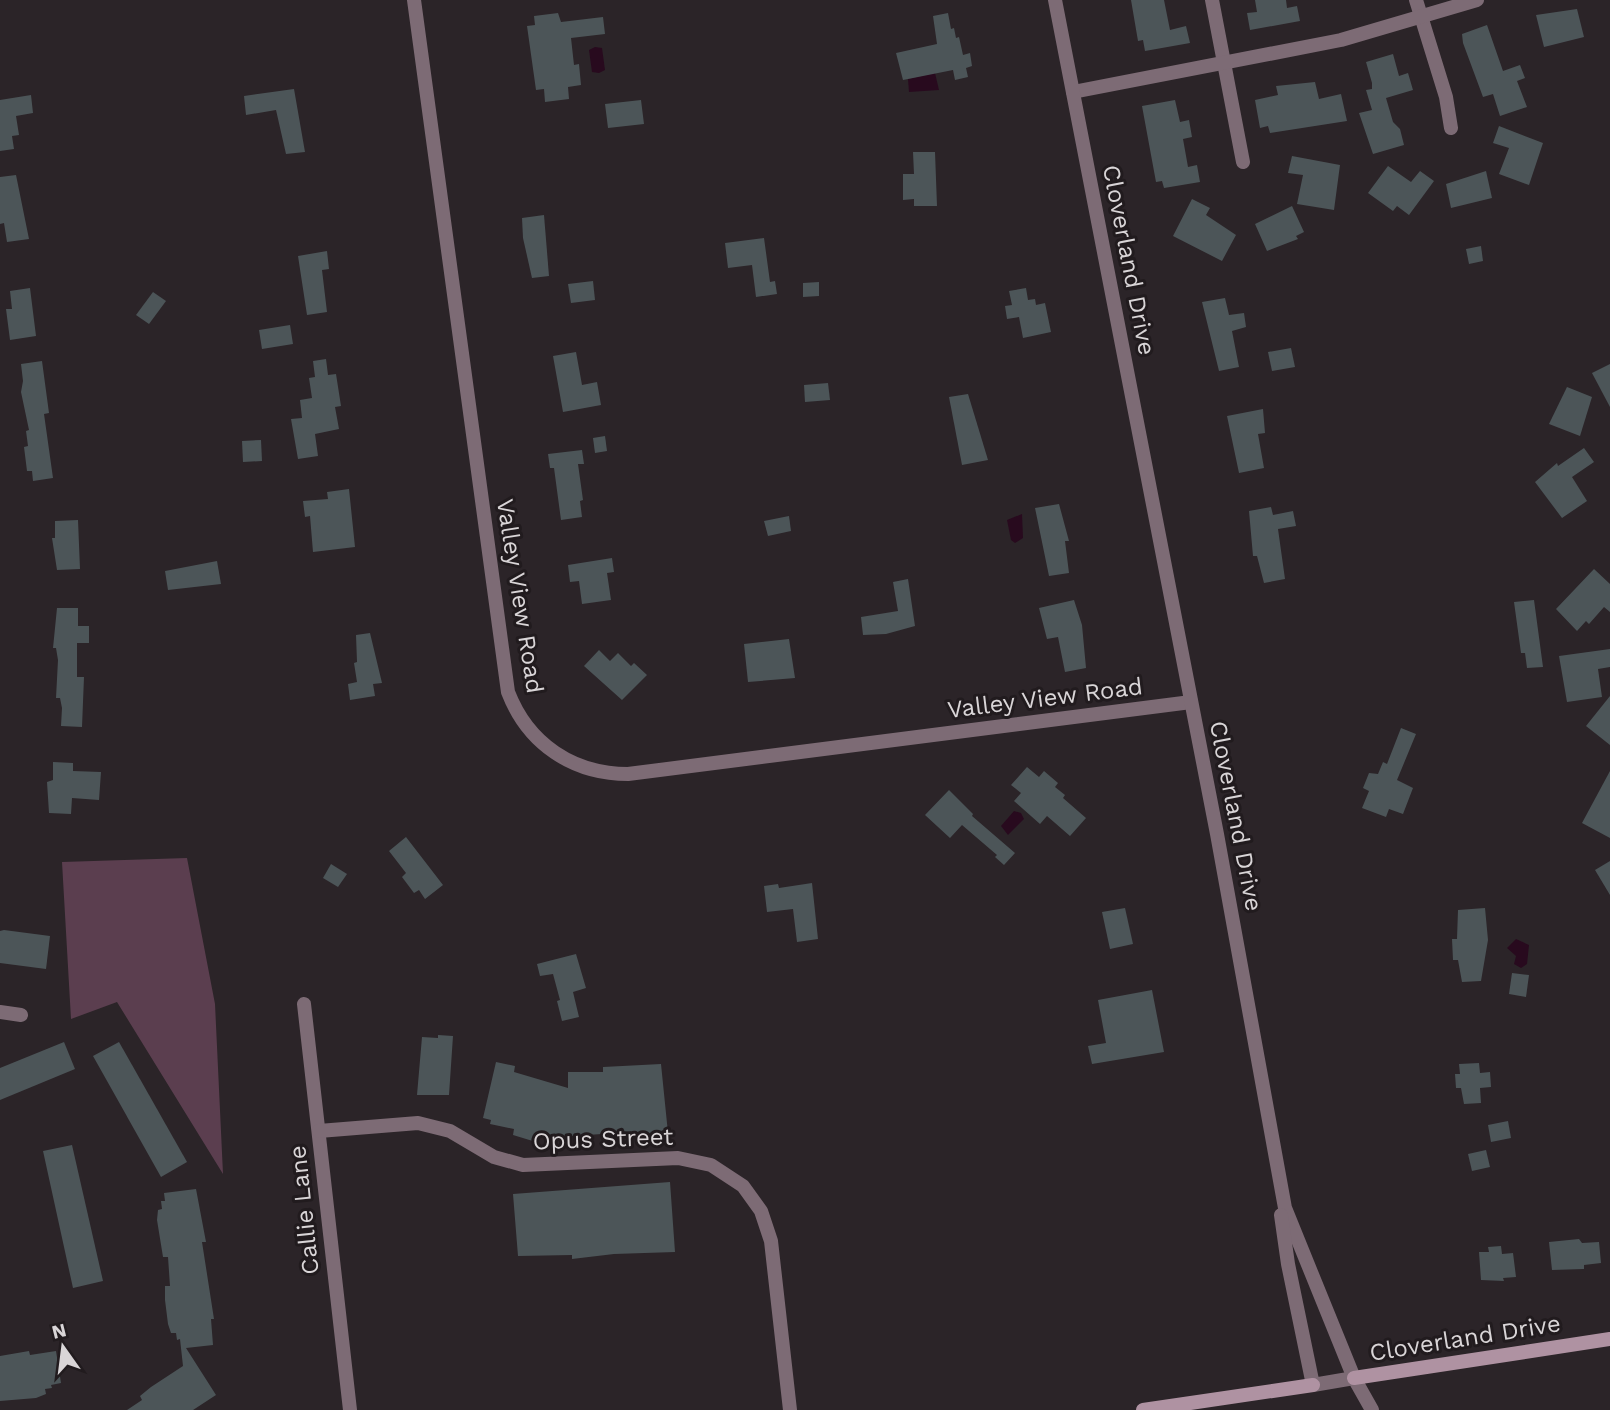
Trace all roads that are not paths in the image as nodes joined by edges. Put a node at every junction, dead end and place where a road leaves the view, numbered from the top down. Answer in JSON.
{"nodes":[{"id":1,"x":414,"y":0,"type":"edge"},
{"id":2,"x":1055,"y":0,"type":"edge"},
{"id":3,"x":1212,"y":0,"type":"edge"},
{"id":4,"x":1416,"y":0,"type":"edge"},
{"id":5,"x":1477,"y":0,"type":"edge"},
{"id":6,"x":1422,"y":19,"type":"junction"},
{"id":7,"x":1224,"y":63,"type":"junction"},
{"id":8,"x":1073,"y":92,"type":"junction"},
{"id":9,"x":1451,"y":128,"type":"dead end"},
{"id":10,"x":1243,"y":162,"type":"dead end"},
{"id":11,"x":1191,"y":702,"type":"junction"},
{"id":12,"x":304,"y":1004,"type":"dead end"},
{"id":13,"x":0,"y":1012,"type":"edge"},
{"id":14,"x":21,"y":1015,"type":"dead end"},
{"id":15,"x":318,"y":1131,"type":"junction"},
{"id":16,"x":1280,"y":1186,"type":"junction"},
{"id":17,"x":1610,"y":1339,"type":"edge"},
{"id":18,"x":1354,"y":1378,"type":"junction"},
{"id":19,"x":1313,"y":1385,"type":"junction"},
{"id":20,"x":350,"y":1410,"type":"edge"},
{"id":21,"x":790,"y":1410,"type":"edge"},
{"id":22,"x":1143,"y":1410,"type":"edge"},
{"id":23,"x":1372,"y":1410,"type":"edge"}],
"edges":[{"from":1,"to":11,"type":"street","name":"Valley View Road"},
{"from":2,"to":8,"type":"street","name":"Cloverland Drive"},
{"from":3,"to":7,"type":"street"},
{"from":4,"to":6,"type":"street"},
{"from":5,"to":6,"type":"street"},
{"from":6,"to":7,"type":"street"},
{"from":6,"to":9,"type":"street"},
{"from":7,"to":8,"type":"street"},
{"from":7,"to":10,"type":"street"},
{"from":8,"to":11,"type":"street","name":"Cloverland Drive"},
{"from":11,"to":16,"type":"street","name":"Cloverland Drive"},
{"from":12,"to":15,"type":"street","name":"Callie Lane"},
{"from":13,"to":14,"type":"street"},
{"from":15,"to":20,"type":"street","name":"Callie Lane"},
{"from":15,"to":21,"type":"street","name":"Opus Street"},
{"from":16,"to":18,"type":"street","name":"Cloverland Drive"},
{"from":16,"to":19,"type":"street"},
{"from":17,"to":18,"type":"main road","name":"Cloverland Drive"},
{"from":18,"to":19,"type":"street"},
{"from":18,"to":23,"type":"street"},
{"from":19,"to":22,"type":"main road"}]}
